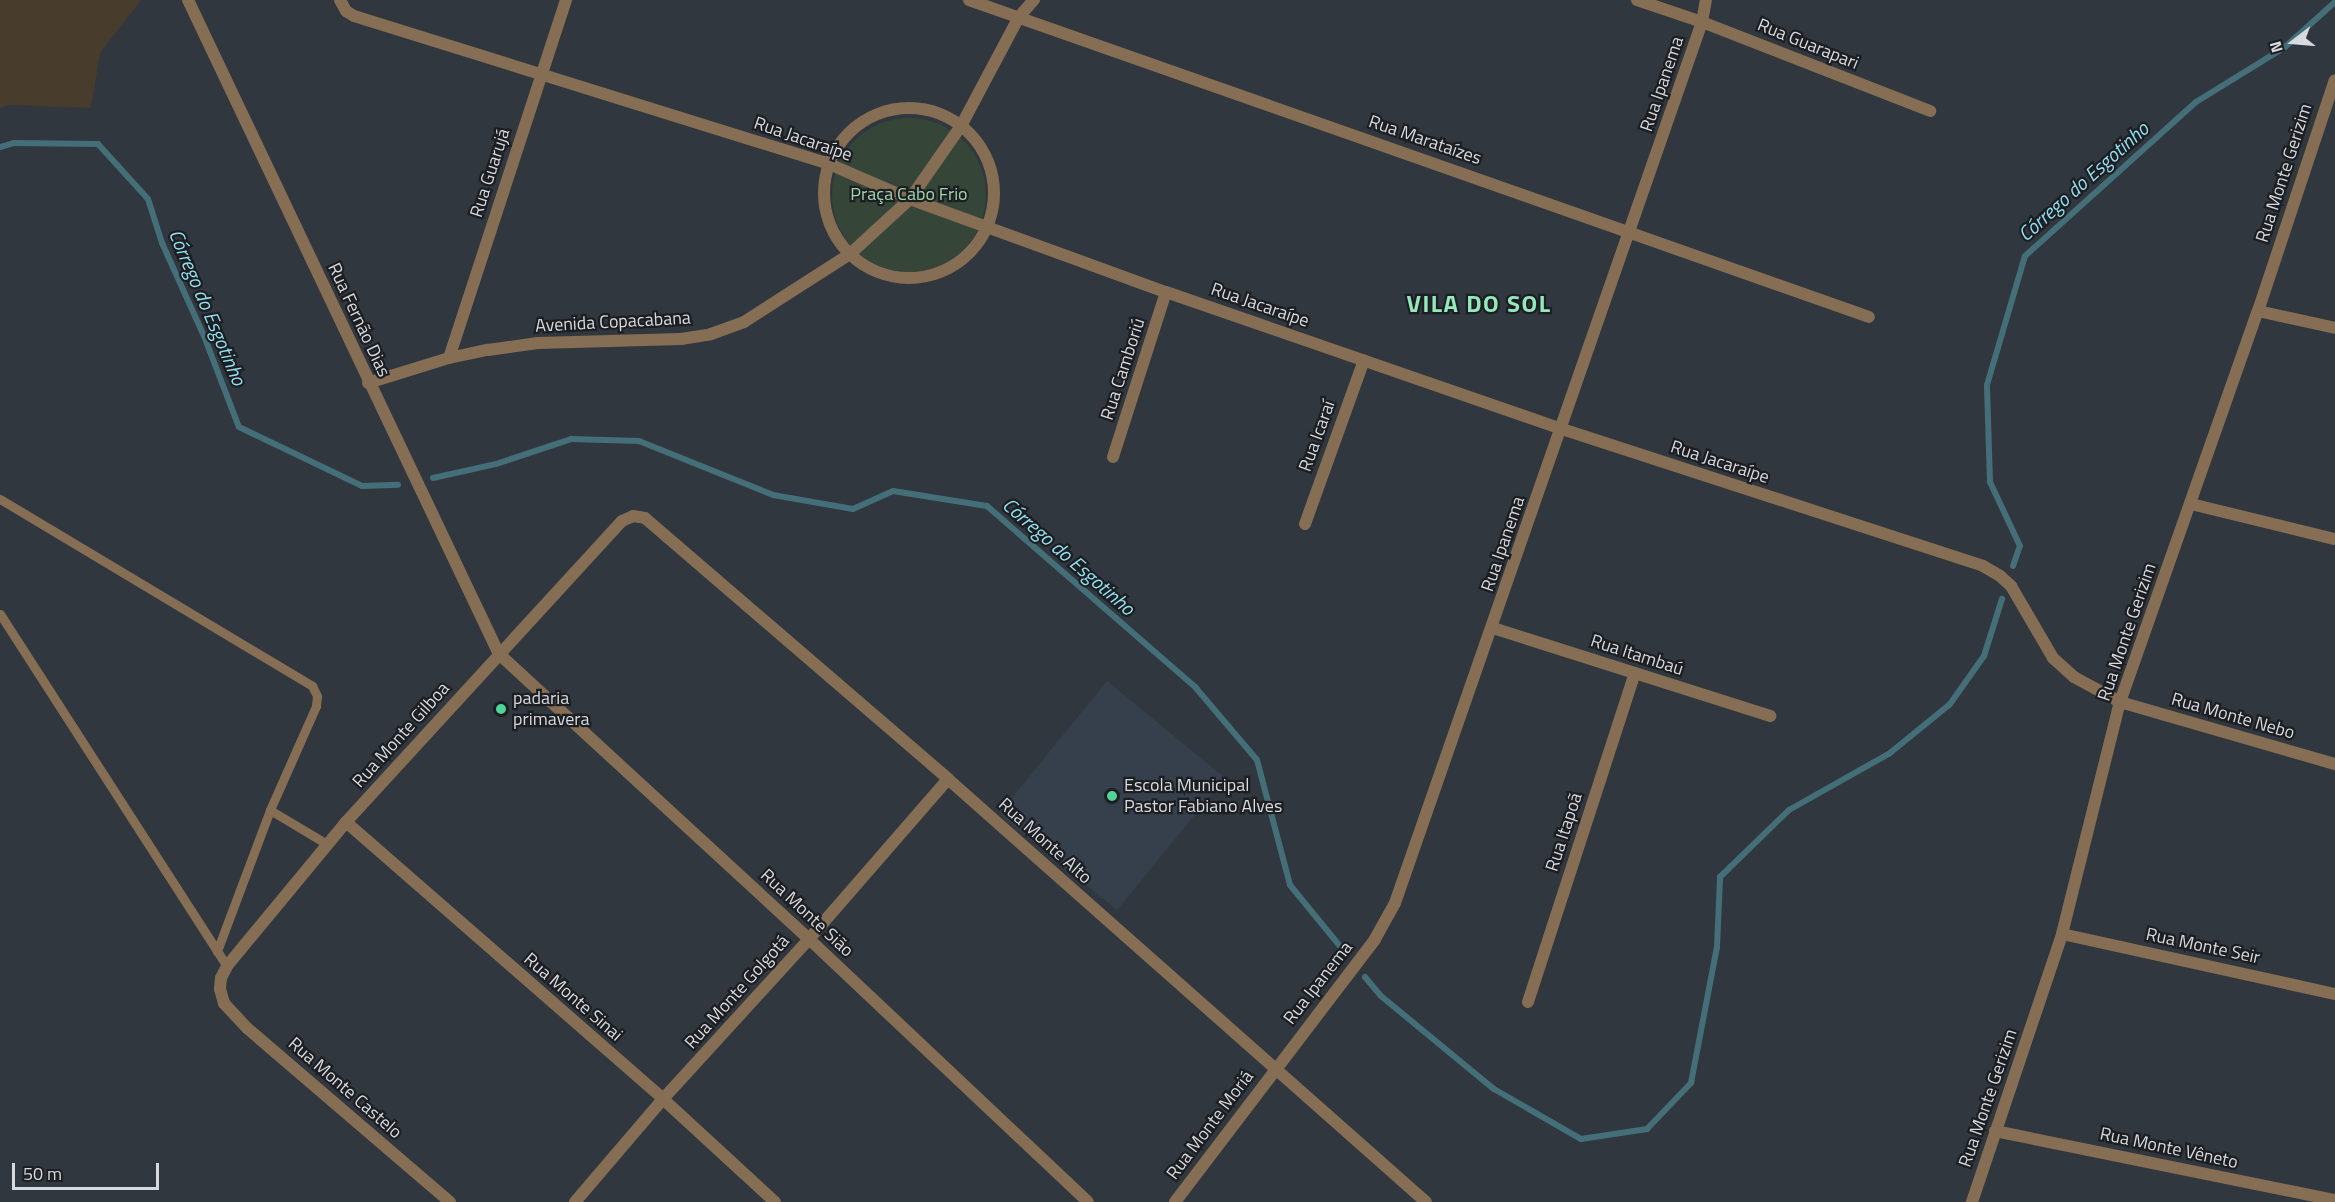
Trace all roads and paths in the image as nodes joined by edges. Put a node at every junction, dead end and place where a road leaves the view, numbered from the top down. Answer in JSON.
{"nodes":[{"id":1,"x":188,"y":0,"type":"edge"},
{"id":2,"x":566,"y":0,"type":"edge"},
{"id":3,"x":969,"y":0,"type":"edge"},
{"id":4,"x":1034,"y":0,"type":"edge"},
{"id":5,"x":1637,"y":0,"type":"edge"},
{"id":6,"x":1706,"y":0,"type":"edge"},
{"id":7,"x":341,"y":3,"type":"edge"},
{"id":8,"x":1019,"y":16,"type":"junction"},
{"id":9,"x":1702,"y":22,"type":"junction"},
{"id":10,"x":541,"y":74,"type":"junction"},
{"id":11,"x":2335,"y":80,"type":"edge"},
{"id":12,"x":2330,"y":110,"type":"edge"},
{"id":13,"x":1930,"y":111,"type":"dead end"},
{"id":14,"x":961,"y":126,"type":"junction"},
{"id":15,"x":829,"y":164,"type":"junction"},
{"id":16,"x":910,"y":199,"type":"junction"},
{"id":17,"x":988,"y":225,"type":"junction"},
{"id":18,"x":1630,"y":231,"type":"junction"},
{"id":19,"x":850,"y":254,"type":"junction"},
{"id":20,"x":1166,"y":292,"type":"junction"},
{"id":21,"x":2258,"y":311,"type":"junction"},
{"id":22,"x":1869,"y":317,"type":"dead end"},
{"id":23,"x":2335,"y":328,"type":"edge"},
{"id":24,"x":449,"y":358,"type":"junction"},
{"id":25,"x":1364,"y":360,"type":"junction"},
{"id":26,"x":368,"y":383,"type":"junction"},
{"id":27,"x":1562,"y":429,"type":"junction"},
{"id":28,"x":1113,"y":457,"type":"dead end"},
{"id":29,"x":0,"y":499,"type":"edge"},
{"id":30,"x":2191,"y":504,"type":"junction"},
{"id":31,"x":633,"y":516,"type":"joint"},
{"id":32,"x":1305,"y":524,"type":"dead end"},
{"id":33,"x":2335,"y":539,"type":"edge"},
{"id":34,"x":0,"y":614,"type":"edge"},
{"id":35,"x":1493,"y":628,"type":"junction"},
{"id":36,"x":499,"y":654,"type":"junction"},
{"id":37,"x":1635,"y":673,"type":"junction"},
{"id":38,"x":2120,"y":702,"type":"junction"},
{"id":39,"x":1770,"y":716,"type":"dead end"},
{"id":40,"x":2335,"y":764,"type":"edge"},
{"id":41,"x":948,"y":778,"type":"junction"},
{"id":42,"x":270,"y":810,"type":"junction"},
{"id":43,"x":346,"y":822,"type":"junction"},
{"id":44,"x":327,"y":844,"type":"junction"},
{"id":45,"x":2062,"y":934,"type":"junction"},
{"id":46,"x":809,"y":939,"type":"junction"},
{"id":47,"x":217,"y":951,"type":"junction"},
{"id":48,"x":227,"y":966,"type":"junction"},
{"id":49,"x":2335,"y":994,"type":"edge"},
{"id":50,"x":222,"y":996,"type":"joint"},
{"id":51,"x":1528,"y":1002,"type":"dead end"},
{"id":52,"x":1275,"y":1069,"type":"junction"},
{"id":53,"x":663,"y":1099,"type":"junction"},
{"id":54,"x":1995,"y":1131,"type":"junction"},
{"id":55,"x":2335,"y":1200,"type":"edge"},
{"id":56,"x":450,"y":1202,"type":"edge"},
{"id":57,"x":575,"y":1202,"type":"edge"},
{"id":58,"x":775,"y":1202,"type":"edge"},
{"id":59,"x":1088,"y":1202,"type":"edge"},
{"id":60,"x":1175,"y":1202,"type":"edge"},
{"id":61,"x":1426,"y":1202,"type":"edge"},
{"id":62,"x":1972,"y":1202,"type":"edge"}],
"edges":[{"from":1,"to":26,"type":"street","name":"Rua Fernão Dias"},
{"from":2,"to":10,"type":"street","name":"Rua Guarujá"},
{"from":3,"to":8,"type":"street","name":"Rua Marataízes"},
{"from":4,"to":8,"type":"street","name":"Avenida Copacabana"},
{"from":5,"to":9,"type":"street","name":"Rua Guarapari"},
{"from":6,"to":9,"type":"street","name":"Rua Ipanema"},
{"from":7,"to":10,"type":"street","name":"Rua Jacaraípe"},
{"from":8,"to":14,"type":"street","name":"Avenida Copacabana"},
{"from":8,"to":18,"type":"street","name":"Rua Marataízes"},
{"from":9,"to":13,"type":"street","name":"Rua Guarapari"},
{"from":9,"to":18,"type":"street","name":"Rua Ipanema"},
{"from":10,"to":15,"type":"street","name":"Rua Jacaraípe"},
{"from":10,"to":24,"type":"street","name":"Rua Guarujá"},
{"from":11,"to":12,"type":"street","name":"Rua Monte Gerizim"},
{"from":12,"to":21,"type":"street","name":"Rua Monte Gerizim"},
{"from":14,"to":15,"type":"street"},
{"from":14,"to":16,"type":"street","name":"Avenida Copacabana"},
{"from":14,"to":17,"type":"street"},
{"from":15,"to":16,"type":"street","name":"Rua Jacaraípe"},
{"from":15,"to":19,"type":"street"},
{"from":16,"to":17,"type":"street","name":"Rua Jacaraípe"},
{"from":16,"to":19,"type":"street","name":"Avenida Copacabana"},
{"from":17,"to":19,"type":"street"},
{"from":17,"to":20,"type":"street","name":"Rua Jacaraípe"},
{"from":18,"to":22,"type":"street","name":"Rua Marataízes"},
{"from":18,"to":27,"type":"street","name":"Rua Ipanema"},
{"from":19,"to":24,"type":"street","name":"Avenida Copacabana"},
{"from":20,"to":25,"type":"street","name":"Rua Jacaraípe"},
{"from":20,"to":28,"type":"street","name":"Rua Camboriú"},
{"from":21,"to":23,"type":"street"},
{"from":21,"to":30,"type":"street","name":"Rua Monte Gerizim"},
{"from":24,"to":26,"type":"street","name":"Avenida Copacabana"},
{"from":25,"to":27,"type":"street","name":"Rua Jacaraípe"},
{"from":25,"to":32,"type":"street","name":"Rua Icaraí"},
{"from":26,"to":36,"type":"street","name":"Rua Fernão Dias"},
{"from":27,"to":35,"type":"street","name":"Rua Ipanema"},
{"from":27,"to":38,"type":"street","name":"Rua Jacaraípe"},
{"from":29,"to":42,"type":"lane"},
{"from":30,"to":33,"type":"street"},
{"from":30,"to":38,"type":"street","name":"Rua Monte Gerizim"},
{"from":31,"to":36,"type":"street","name":"Rua Monte Gilboa"},
{"from":31,"to":41,"type":"street","name":"Rua Monte Alto"},
{"from":34,"to":47,"type":"lane"},
{"from":35,"to":37,"type":"street","name":"Rua Itambaú"},
{"from":35,"to":52,"type":"street","name":"Rua Ipanema"},
{"from":36,"to":43,"type":"street","name":"Rua Monte Gilboa"},
{"from":36,"to":46,"type":"street","name":"Rua Monte Sião"},
{"from":37,"to":39,"type":"street","name":"Rua Itambaú"},
{"from":37,"to":51,"type":"street","name":"Rua Itapoã"},
{"from":38,"to":40,"type":"street","name":"Rua Monte Nebo"},
{"from":38,"to":45,"type":"street","name":"Rua Monte Gerizim"},
{"from":41,"to":46,"type":"street","name":"Rua Monte Golgotá"},
{"from":41,"to":52,"type":"street","name":"Rua Monte Alto"},
{"from":42,"to":44,"type":"lane"},
{"from":42,"to":47,"type":"lane"},
{"from":43,"to":44,"type":"street","name":"Rua Monte Gilboa"},
{"from":43,"to":53,"type":"street","name":"Rua Monte Sinai"},
{"from":44,"to":48,"type":"street","name":"Rua Monte Gilboa"},
{"from":45,"to":49,"type":"street","name":"Rua Monte Seir"},
{"from":45,"to":54,"type":"street","name":"Rua Monte Gerizim"},
{"from":46,"to":53,"type":"street","name":"Rua Monte Golgotá"},
{"from":46,"to":59,"type":"street","name":"Rua Monte Sião"},
{"from":47,"to":48,"type":"lane"},
{"from":48,"to":50,"type":"street","name":"Rua Monte Gilboa"},
{"from":50,"to":56,"type":"street","name":"Rua Monte Castelo"},
{"from":52,"to":60,"type":"street","name":"Rua Monte Moriá"},
{"from":52,"to":61,"type":"street","name":"Rua Monte Alto"},
{"from":53,"to":57,"type":"street","name":"Rua Monte Golgotá"},
{"from":53,"to":58,"type":"street","name":"Rua Monte Sinai"},
{"from":54,"to":55,"type":"street","name":"Rua Monte Vêneto"},
{"from":54,"to":62,"type":"street","name":"Rua Monte Gerizim"}]}
